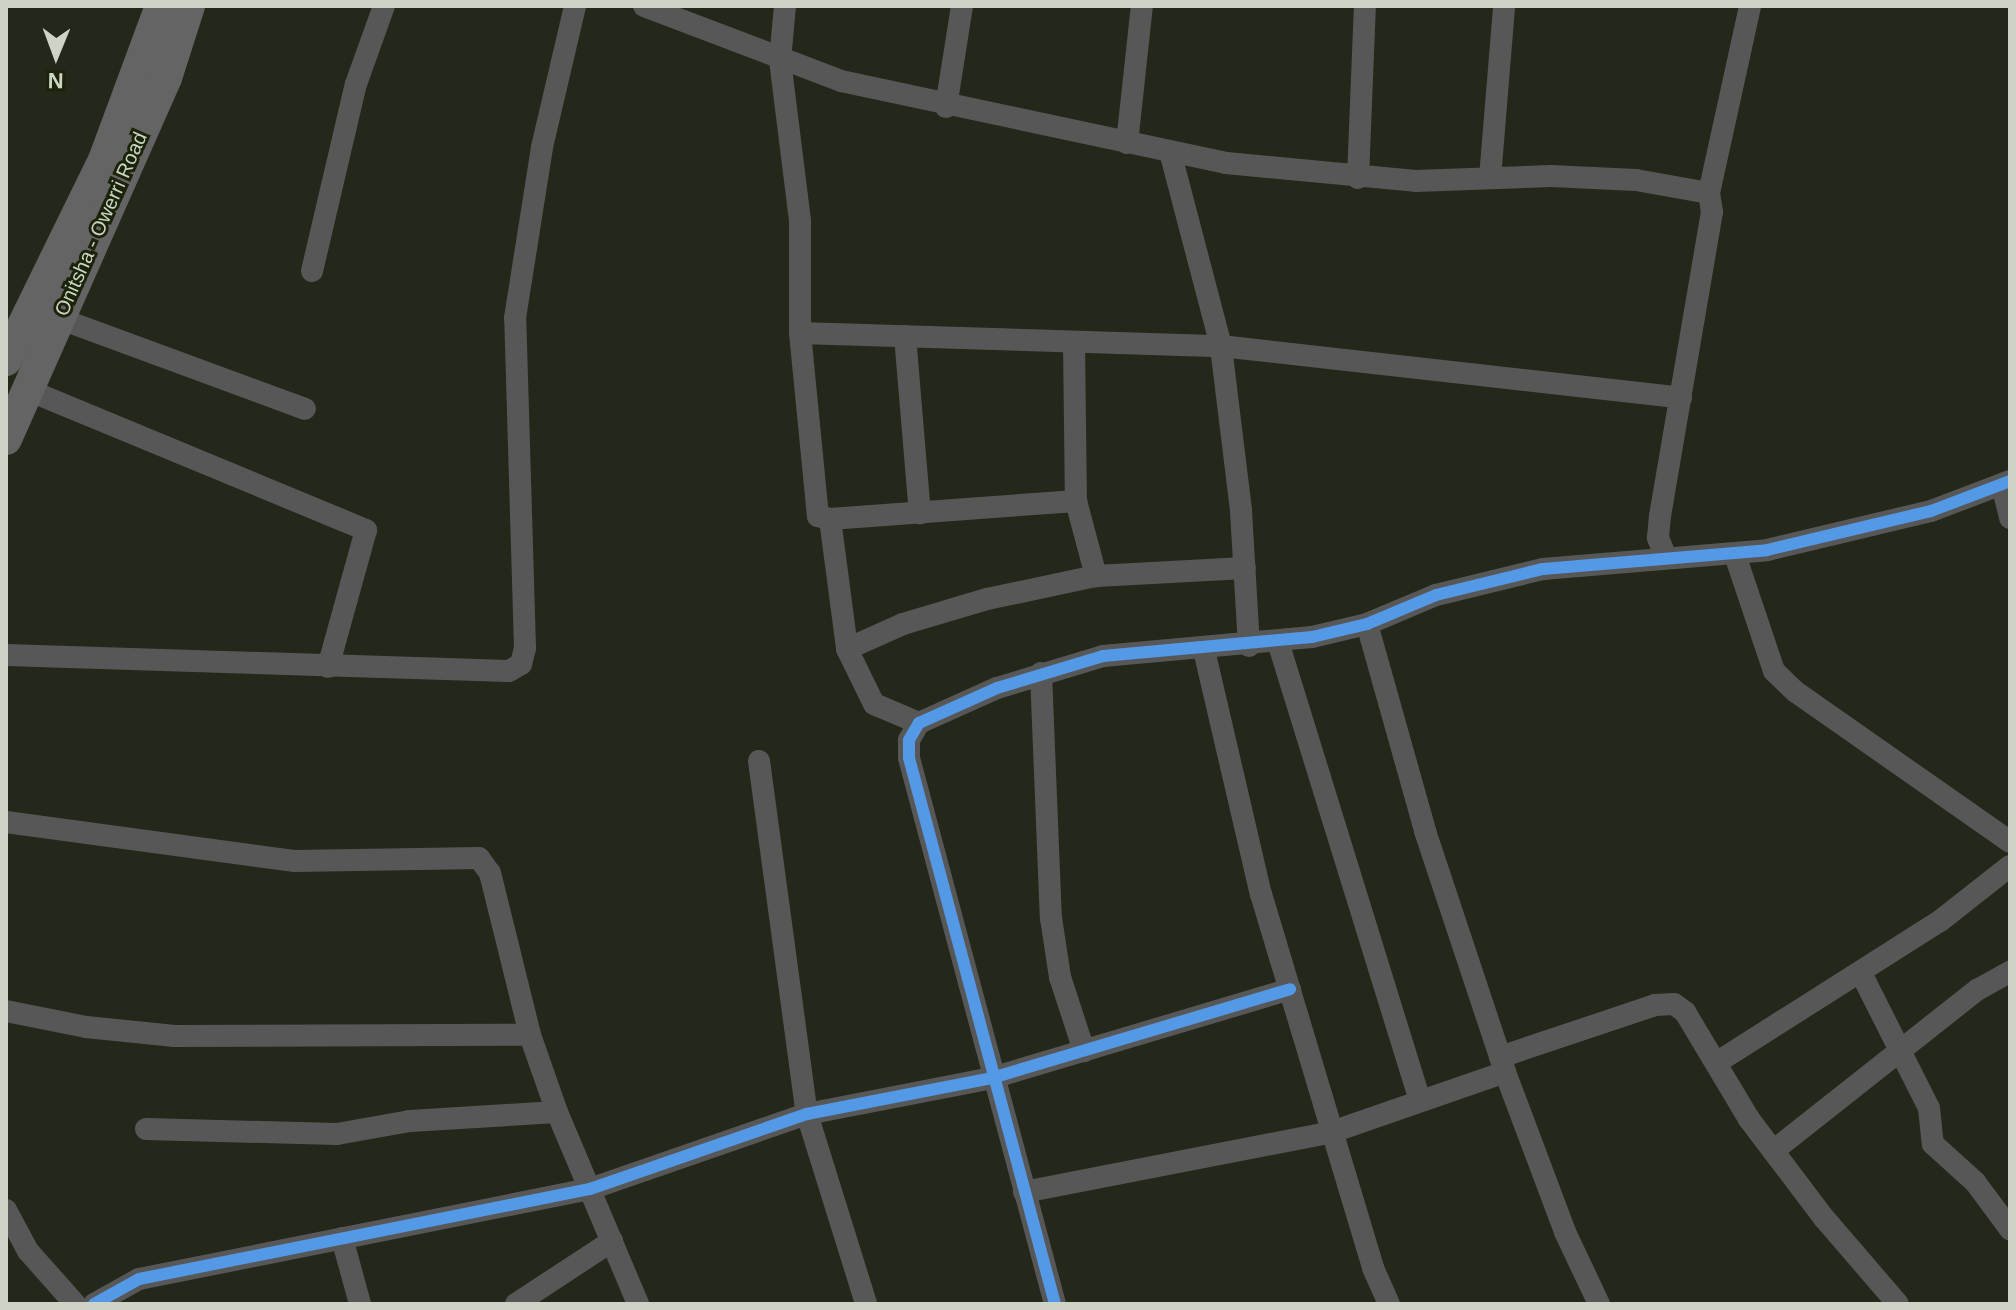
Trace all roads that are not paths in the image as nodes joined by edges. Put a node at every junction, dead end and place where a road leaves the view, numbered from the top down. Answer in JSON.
{"nodes":[{"id":1,"x":161,"y":6,"type":"edge"},
{"id":2,"x":189,"y":6,"type":"edge"},
{"id":3,"x":384,"y":6,"type":"edge"},
{"id":4,"x":575,"y":6,"type":"edge"},
{"id":5,"x":644,"y":6,"type":"edge"},
{"id":6,"x":785,"y":6,"type":"edge"},
{"id":7,"x":962,"y":6,"type":"edge"},
{"id":8,"x":1142,"y":6,"type":"edge"},
{"id":9,"x":1365,"y":6,"type":"edge"},
{"id":10,"x":1504,"y":6,"type":"edge"},
{"id":11,"x":1750,"y":6,"type":"edge"},
{"id":12,"x":780,"y":60,"type":"junction"},
{"id":13,"x":946,"y":107,"type":"junction"},
{"id":14,"x":1127,"y":143,"type":"junction"},
{"id":15,"x":1170,"y":152,"type":"junction"},
{"id":16,"x":1358,"y":178,"type":"junction"},
{"id":17,"x":1490,"y":178,"type":"junction"},
{"id":18,"x":1709,"y":193,"type":"junction"},
{"id":19,"x":312,"y":271,"type":"dead end"},
{"id":20,"x":58,"y":318,"type":"junction"},
{"id":21,"x":800,"y":333,"type":"junction"},
{"id":22,"x":905,"y":336,"type":"junction"},
{"id":23,"x":1074,"y":342,"type":"junction"},
{"id":24,"x":1221,"y":346,"type":"junction"},
{"id":25,"x":6,"y":360,"type":"edge"},
{"id":26,"x":28,"y":390,"type":"junction"},
{"id":27,"x":1681,"y":398,"type":"junction"},
{"id":28,"x":305,"y":409,"type":"dead end"},
{"id":29,"x":6,"y":439,"type":"edge"},
{"id":30,"x":2006,"y":483,"type":"edge"},
{"id":31,"x":1076,"y":501,"type":"junction"},
{"id":32,"x":920,"y":513,"type":"junction"},
{"id":33,"x":2010,"y":518,"type":"edge"},
{"id":34,"x":830,"y":519,"type":"junction"},
{"id":35,"x":1735,"y":555,"type":"junction"},
{"id":36,"x":1666,"y":557,"type":"junction"},
{"id":37,"x":1245,"y":568,"type":"junction"},
{"id":38,"x":1096,"y":576,"type":"junction"},
{"id":39,"x":1367,"y":624,"type":"junction"},
{"id":40,"x":1278,"y":642,"type":"junction"},
{"id":41,"x":1249,"y":646,"type":"junction"},
{"id":42,"x":847,"y":649,"type":"junction"},
{"id":43,"x":1204,"y":650,"type":"junction"},
{"id":44,"x":6,"y":655,"type":"edge"},
{"id":45,"x":328,"y":667,"type":"junction"},
{"id":46,"x":1041,"y":673,"type":"junction"},
{"id":47,"x":919,"y":723,"type":"junction"},
{"id":48,"x":759,"y":761,"type":"dead end"},
{"id":49,"x":6,"y":822,"type":"edge"},
{"id":50,"x":2010,"y":842,"type":"edge"},
{"id":51,"x":2010,"y":866,"type":"edge"},
{"id":52,"x":2010,"y":972,"type":"edge"},
{"id":53,"x":1861,"y":973,"type":"junction"},
{"id":54,"x":1290,"y":989,"type":"junction"},
{"id":55,"x":6,"y":1011,"type":"edge"},
{"id":56,"x":530,"y":1035,"type":"junction"},
{"id":57,"x":1901,"y":1050,"type":"junction"},
{"id":58,"x":1084,"y":1051,"type":"junction"},
{"id":59,"x":1716,"y":1063,"type":"junction"},
{"id":60,"x":1503,"y":1064,"type":"junction"},
{"id":61,"x":992,"y":1078,"type":"junction"},
{"id":62,"x":1420,"y":1101,"type":"junction"},
{"id":63,"x":557,"y":1112,"type":"junction"},
{"id":64,"x":807,"y":1114,"type":"junction"},
{"id":65,"x":146,"y":1129,"type":"dead end"},
{"id":66,"x":1332,"y":1132,"type":"junction"},
{"id":67,"x":1773,"y":1151,"type":"junction"},
{"id":68,"x":590,"y":1189,"type":"junction"},
{"id":69,"x":1024,"y":1192,"type":"junction"},
{"id":70,"x":6,"y":1210,"type":"edge"},
{"id":71,"x":2010,"y":1229,"type":"edge"},
{"id":72,"x":342,"y":1238,"type":"junction"},
{"id":73,"x":612,"y":1241,"type":"junction"},
{"id":74,"x":75,"y":1304,"type":"edge"},
{"id":75,"x":94,"y":1304,"type":"edge"},
{"id":76,"x":360,"y":1304,"type":"edge"},
{"id":77,"x":516,"y":1304,"type":"edge"},
{"id":78,"x":638,"y":1304,"type":"edge"},
{"id":79,"x":866,"y":1304,"type":"edge"},
{"id":80,"x":1055,"y":1304,"type":"edge"},
{"id":81,"x":1389,"y":1304,"type":"edge"},
{"id":82,"x":1599,"y":1304,"type":"edge"},
{"id":83,"x":1898,"y":1304,"type":"edge"}],
"edges":[{"from":1,"to":25,"type":"highway","name":"Onitsha - Owerri Road"},
{"from":2,"to":20,"type":"highway","name":"Onitsha - Owerri Road"},
{"from":3,"to":19,"type":"street"},
{"from":4,"to":45,"type":"street"},
{"from":5,"to":12,"type":"street"},
{"from":6,"to":12,"type":"street"},
{"from":7,"to":13,"type":"street"},
{"from":8,"to":14,"type":"street"},
{"from":9,"to":16,"type":"street"},
{"from":10,"to":17,"type":"street"},
{"from":11,"to":18,"type":"street"},
{"from":12,"to":13,"type":"street"},
{"from":12,"to":21,"type":"street"},
{"from":13,"to":14,"type":"street"},
{"from":14,"to":15,"type":"street"},
{"from":15,"to":16,"type":"street"},
{"from":15,"to":24,"type":"street"},
{"from":16,"to":17,"type":"street"},
{"from":17,"to":18,"type":"street"},
{"from":18,"to":27,"type":"street"},
{"from":20,"to":26,"type":"highway","name":"Onitsha - Owerri Road"},
{"from":20,"to":28,"type":"street"},
{"from":21,"to":22,"type":"street"},
{"from":21,"to":34,"type":"street"},
{"from":22,"to":23,"type":"street"},
{"from":22,"to":32,"type":"street"},
{"from":23,"to":24,"type":"street"},
{"from":23,"to":31,"type":"street"},
{"from":24,"to":27,"type":"street"},
{"from":24,"to":37,"type":"street"},
{"from":26,"to":29,"type":"highway","name":"Onitsha - Owerri Road"},
{"from":26,"to":45,"type":"street"},
{"from":27,"to":36,"type":"street"},
{"from":30,"to":33,"type":"street"},
{"from":30,"to":35,"type":"street"},
{"from":31,"to":32,"type":"street"},
{"from":31,"to":38,"type":"street"},
{"from":32,"to":34,"type":"street"},
{"from":34,"to":42,"type":"street"},
{"from":35,"to":36,"type":"street"},
{"from":35,"to":50,"type":"street"},
{"from":36,"to":39,"type":"street"},
{"from":37,"to":38,"type":"street"},
{"from":37,"to":41,"type":"street"},
{"from":38,"to":42,"type":"street"},
{"from":39,"to":40,"type":"street"},
{"from":39,"to":60,"type":"street"},
{"from":40,"to":41,"type":"street"},
{"from":40,"to":62,"type":"street"},
{"from":41,"to":43,"type":"street"},
{"from":42,"to":47,"type":"street"},
{"from":43,"to":46,"type":"street"},
{"from":43,"to":54,"type":"street"},
{"from":44,"to":45,"type":"street"},
{"from":46,"to":47,"type":"street"},
{"from":46,"to":58,"type":"street"},
{"from":47,"to":61,"type":"street"},
{"from":48,"to":64,"type":"street"},
{"from":49,"to":56,"type":"street"},
{"from":51,"to":53,"type":"street"},
{"from":52,"to":57,"type":"street"},
{"from":53,"to":57,"type":"street"},
{"from":53,"to":59,"type":"street"},
{"from":54,"to":58,"type":"street"},
{"from":54,"to":66,"type":"street"},
{"from":55,"to":56,"type":"street"},
{"from":56,"to":63,"type":"street"},
{"from":57,"to":67,"type":"street"},
{"from":57,"to":71,"type":"street"},
{"from":58,"to":61,"type":"street"},
{"from":59,"to":60,"type":"street"},
{"from":59,"to":67,"type":"street"},
{"from":60,"to":62,"type":"street"},
{"from":60,"to":82,"type":"street"},
{"from":61,"to":64,"type":"street"},
{"from":61,"to":69,"type":"street"},
{"from":62,"to":66,"type":"street"},
{"from":63,"to":65,"type":"street"},
{"from":63,"to":68,"type":"street"},
{"from":64,"to":68,"type":"street"},
{"from":64,"to":79,"type":"street"},
{"from":66,"to":69,"type":"street"},
{"from":66,"to":81,"type":"street"},
{"from":67,"to":83,"type":"street"},
{"from":68,"to":72,"type":"street"},
{"from":68,"to":73,"type":"street"},
{"from":69,"to":80,"type":"street"},
{"from":70,"to":74,"type":"street"},
{"from":72,"to":75,"type":"street"},
{"from":72,"to":76,"type":"street"},
{"from":73,"to":77,"type":"street"},
{"from":73,"to":78,"type":"street"}]}
